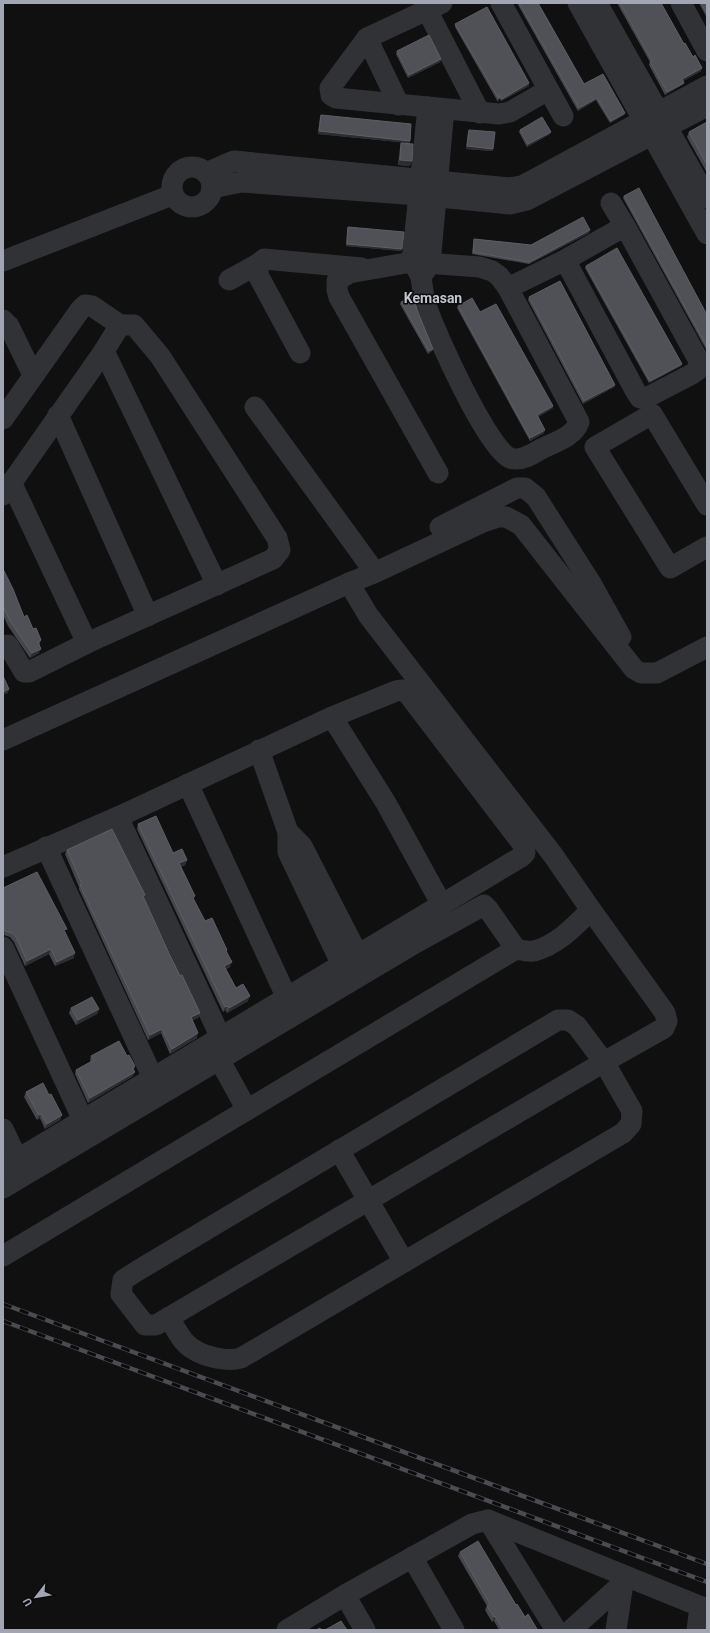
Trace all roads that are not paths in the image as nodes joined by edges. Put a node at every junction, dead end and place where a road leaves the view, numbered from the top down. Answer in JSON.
{"nodes":[{"id":1,"x":501,"y":3,"type":"edge"},
{"id":2,"x":578,"y":3,"type":"edge"},
{"id":3,"x":597,"y":3,"type":"edge"},
{"id":4,"x":681,"y":3,"type":"edge"},
{"id":5,"x":435,"y":6,"type":"edge"},
{"id":6,"x":367,"y":38,"type":"junction"},
{"id":7,"x":707,"y":51,"type":"edge"},
{"id":8,"x":707,"y":86,"type":"edge"},
{"id":9,"x":548,"y":90,"type":"junction"},
{"id":10,"x":399,"y":104,"type":"junction"},
{"id":11,"x":707,"y":106,"type":"edge"},
{"id":12,"x":436,"y":108,"type":"junction"},
{"id":13,"x":480,"y":113,"type":"junction"},
{"id":14,"x":563,"y":116,"type":"dead end"},
{"id":15,"x":655,"y":124,"type":"junction"},
{"id":16,"x":209,"y":181,"type":"junction"},
{"id":17,"x":429,"y":188,"type":"junction"},
{"id":18,"x":172,"y":195,"type":"junction"},
{"id":19,"x":707,"y":198,"type":"edge"},
{"id":20,"x":611,"y":203,"type":"dead end"},
{"id":21,"x":625,"y":226,"type":"junction"},
{"id":22,"x":707,"y":234,"type":"edge"},
{"id":23,"x":3,"y":260,"type":"edge"},
{"id":24,"x":565,"y":260,"type":"junction"},
{"id":25,"x":258,"y":264,"type":"junction"},
{"id":26,"x":421,"y":268,"type":"junction"},
{"id":27,"x":373,"y":269,"type":"junction"},
{"id":28,"x":228,"y":280,"type":"dead end"},
{"id":29,"x":508,"y":288,"type":"junction"},
{"id":30,"x":3,"y":320,"type":"edge"},
{"id":31,"x":120,"y":325,"type":"junction"},
{"id":32,"x":104,"y":351,"type":"junction"},
{"id":33,"x":300,"y":353,"type":"dead end"},
{"id":34,"x":33,"y":375,"type":"junction"},
{"id":35,"x":255,"y":407,"type":"dead end"},
{"id":36,"x":58,"y":415,"type":"junction"},
{"id":37,"x":3,"y":419,"type":"edge"},
{"id":38,"x":438,"y":473,"type":"dead end"},
{"id":39,"x":7,"y":488,"type":"edge"},
{"id":40,"x":707,"y":505,"type":"edge"},
{"id":41,"x":707,"y":547,"type":"edge"},
{"id":42,"x":362,"y":575,"type":"junction"},
{"id":43,"x":217,"y":585,"type":"junction"},
{"id":44,"x":148,"y":616,"type":"junction"},
{"id":45,"x":707,"y":632,"type":"edge"},
{"id":46,"x":5,"y":642,"type":"edge"},
{"id":47,"x":87,"y":643,"type":"junction"},
{"id":48,"x":707,"y":647,"type":"edge"},
{"id":49,"x":332,"y":717,"type":"junction"},
{"id":50,"x":3,"y":740,"type":"edge"},
{"id":51,"x":259,"y":750,"type":"junction"},
{"id":52,"x":188,"y":784,"type":"junction"},
{"id":53,"x":118,"y":817,"type":"junction"},
{"id":54,"x":46,"y":847,"type":"junction"},
{"id":55,"x":3,"y":867,"type":"edge"},
{"id":56,"x":448,"y":901,"type":"junction"},
{"id":57,"x":591,"y":910,"type":"junction"},
{"id":58,"x":3,"y":947,"type":"edge"},
{"id":59,"x":516,"y":949,"type":"junction"},
{"id":60,"x":350,"y":960,"type":"junction"},
{"id":61,"x":287,"y":998,"type":"junction"},
{"id":62,"x":221,"y":1038,"type":"junction"},
{"id":63,"x":219,"y":1059,"type":"junction"},
{"id":64,"x":604,"y":1062,"type":"junction"},
{"id":65,"x":153,"y":1078,"type":"junction"},
{"id":66,"x":247,"y":1110,"type":"junction"},
{"id":67,"x":83,"y":1120,"type":"junction"},
{"id":68,"x":3,"y":1129,"type":"edge"},
{"id":69,"x":339,"y":1150,"type":"junction"},
{"id":70,"x":10,"y":1164,"type":"edge"},
{"id":71,"x":3,"y":1188,"type":"edge"},
{"id":72,"x":368,"y":1200,"type":"junction"},
{"id":73,"x":3,"y":1256,"type":"edge"},
{"id":74,"x":404,"y":1262,"type":"junction"},
{"id":75,"x":169,"y":1317,"type":"junction"},
{"id":76,"x":488,"y":1520,"type":"junction"},
{"id":77,"x":412,"y":1557,"type":"junction"},
{"id":78,"x":625,"y":1579,"type":"junction"},
{"id":79,"x":345,"y":1595,"type":"junction"},
{"id":80,"x":704,"y":1608,"type":"edge"},
{"id":81,"x":287,"y":1630,"type":"edge"},
{"id":82,"x":365,"y":1630,"type":"edge"},
{"id":83,"x":454,"y":1630,"type":"edge"},
{"id":84,"x":556,"y":1630,"type":"edge"},
{"id":85,"x":571,"y":1630,"type":"edge"},
{"id":86,"x":616,"y":1630,"type":"edge"},
{"id":87,"x":697,"y":1630,"type":"edge"}],
"edges":[{"from":1,"to":9,"type":"street"},
{"from":2,"to":15,"type":"street"},
{"from":3,"to":15,"type":"street"},
{"from":4,"to":7,"type":"street"},
{"from":5,"to":6,"type":"street"},
{"from":5,"to":13,"type":"street"},
{"from":6,"to":10,"type":"street"},
{"from":6,"to":10,"type":"street"},
{"from":8,"to":15,"type":"street"},
{"from":9,"to":13,"type":"street"},
{"from":9,"to":14,"type":"street"},
{"from":10,"to":12,"type":"street"},
{"from":11,"to":15,"type":"street"},
{"from":12,"to":13,"type":"street"},
{"from":12,"to":17,"type":"street"},
{"from":15,"to":17,"type":"street"},
{"from":15,"to":19,"type":"street"},
{"from":15,"to":22,"type":"street"},
{"from":16,"to":17,"type":"street"},
{"from":16,"to":18,"type":"street"},
{"from":16,"to":18,"type":"street"},
{"from":17,"to":26,"type":"street"},
{"from":18,"to":23,"type":"street"},
{"from":20,"to":21,"type":"street"},
{"from":21,"to":24,"type":"street"},
{"from":21,"to":24,"type":"street"},
{"from":24,"to":29,"type":"street"},
{"from":25,"to":27,"type":"street"},
{"from":25,"to":28,"type":"street"},
{"from":25,"to":33,"type":"street"},
{"from":26,"to":27,"type":"street"},
{"from":26,"to":29,"type":"street"},
{"from":26,"to":29,"type":"street"},
{"from":27,"to":38,"type":"street"},
{"from":30,"to":34,"type":"street"},
{"from":31,"to":32,"type":"street"},
{"from":31,"to":34,"type":"street"},
{"from":31,"to":43,"type":"street"},
{"from":32,"to":36,"type":"street"},
{"from":32,"to":43,"type":"street"},
{"from":34,"to":37,"type":"street"},
{"from":35,"to":42,"type":"street"},
{"from":36,"to":39,"type":"street"},
{"from":36,"to":44,"type":"street"},
{"from":39,"to":47,"type":"street"},
{"from":40,"to":41,"type":"street"},
{"from":42,"to":45,"type":"street"},
{"from":42,"to":48,"type":"street"},
{"from":42,"to":50,"type":"street"},
{"from":42,"to":57,"type":"street"},
{"from":43,"to":44,"type":"street"},
{"from":44,"to":47,"type":"street"},
{"from":46,"to":47,"type":"street"},
{"from":49,"to":51,"type":"street"},
{"from":49,"to":56,"type":"street"},
{"from":49,"to":56,"type":"street"},
{"from":51,"to":52,"type":"street"},
{"from":51,"to":60,"type":"street"},
{"from":52,"to":53,"type":"street"},
{"from":52,"to":61,"type":"street"},
{"from":53,"to":54,"type":"street"},
{"from":53,"to":62,"type":"street"},
{"from":54,"to":55,"type":"street"},
{"from":54,"to":65,"type":"street"},
{"from":56,"to":60,"type":"street"},
{"from":57,"to":59,"type":"street"},
{"from":57,"to":64,"type":"street"},
{"from":58,"to":67,"type":"street"},
{"from":59,"to":63,"type":"street"},
{"from":59,"to":66,"type":"street"},
{"from":60,"to":61,"type":"street"},
{"from":61,"to":62,"type":"street"},
{"from":62,"to":65,"type":"street"},
{"from":63,"to":66,"type":"street"},
{"from":63,"to":71,"type":"street"},
{"from":64,"to":69,"type":"street"},
{"from":64,"to":72,"type":"street"},
{"from":64,"to":74,"type":"street"},
{"from":65,"to":67,"type":"street"},
{"from":66,"to":73,"type":"street"},
{"from":67,"to":70,"type":"street"},
{"from":68,"to":70,"type":"street"},
{"from":69,"to":72,"type":"street"},
{"from":69,"to":75,"type":"street"},
{"from":72,"to":74,"type":"street"},
{"from":72,"to":75,"type":"street"},
{"from":74,"to":75,"type":"street"},
{"from":76,"to":77,"type":"street"},
{"from":76,"to":78,"type":"street"},
{"from":76,"to":84,"type":"street"},
{"from":77,"to":79,"type":"street"},
{"from":77,"to":83,"type":"street"},
{"from":78,"to":80,"type":"street"},
{"from":78,"to":85,"type":"street"},
{"from":78,"to":86,"type":"street"},
{"from":79,"to":81,"type":"street"},
{"from":79,"to":82,"type":"street"},
{"from":80,"to":87,"type":"street"}]}
